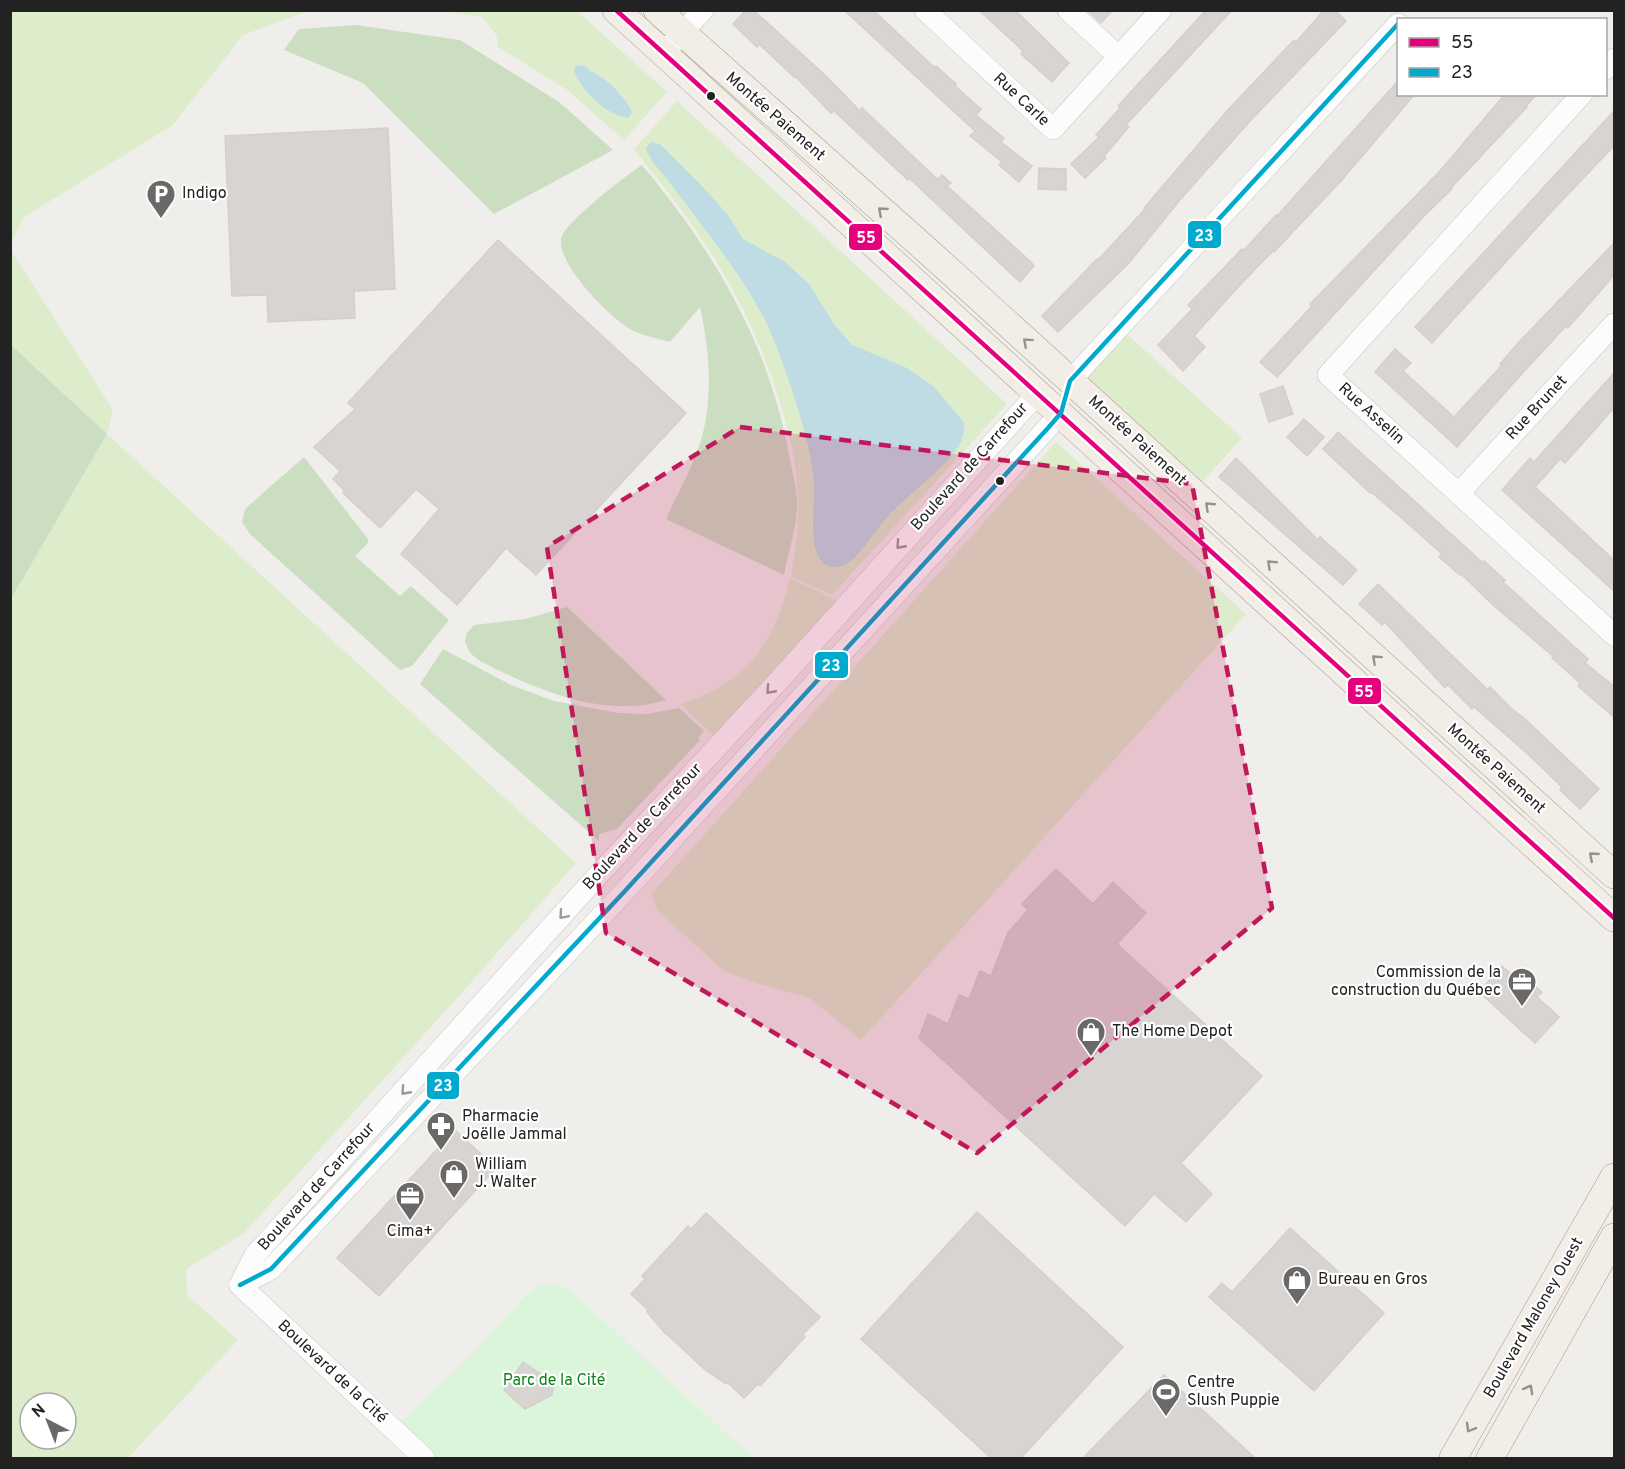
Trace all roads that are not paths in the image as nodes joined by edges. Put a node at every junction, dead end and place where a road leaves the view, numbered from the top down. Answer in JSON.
{"nodes":[{"id":1,"x":616,"y":10,"type":"edge"},
{"id":2,"x":657,"y":10,"type":"edge"},
{"id":3,"x":703,"y":10,"type":"edge"},
{"id":4,"x":925,"y":10,"type":"edge"},
{"id":5,"x":1068,"y":10,"type":"edge"},
{"id":6,"x":1161,"y":10,"type":"edge"},
{"id":7,"x":1397,"y":25,"type":"edge"},
{"id":8,"x":682,"y":33,"type":"junction"},
{"id":9,"x":664,"y":54,"type":"junction"},
{"id":10,"x":1119,"y":57,"type":"junction"},
{"id":11,"x":1580,"y":96,"type":"edge"},
{"id":12,"x":1614,"y":324,"type":"edge"},
{"id":13,"x":1070,"y":381,"type":"junction"},
{"id":14,"x":1038,"y":393,"type":"junction"},
{"id":15,"x":1060,"y":413,"type":"junction"},
{"id":16,"x":1459,"y":493,"type":"junction"},
{"id":17,"x":1614,"y":635,"type":"edge"},
{"id":18,"x":1614,"y":875,"type":"edge"},
{"id":19,"x":1614,"y":918,"type":"edge"},
{"id":20,"x":1614,"y":1177,"type":"edge"},
{"id":21,"x":1614,"y":1237,"type":"edge"},
{"id":22,"x":240,"y":1285,"type":"junction"},
{"id":23,"x":424,"y":1458,"type":"edge"},
{"id":24,"x":1454,"y":1458,"type":"edge"},
{"id":25,"x":1490,"y":1458,"type":"edge"}],
"edges":[{"from":1,"to":9,"type":"main road","name":"Montée Paiement"},
{"from":2,"to":8,"type":"main road","name":"Montée Paiement"},
{"from":3,"to":8,"type":"street"},
{"from":4,"to":10,"type":"street","name":"Rue Carle"},
{"from":5,"to":10,"type":"street"},
{"from":6,"to":10,"type":"street","name":"Rue Carle"},
{"from":7,"to":13,"type":"street"},
{"from":8,"to":9,"type":"street"},
{"from":13,"to":8,"type":"main road","name":"Montée Paiement","one_way":true},
{"from":9,"to":14,"type":"main road","name":"Montée Paiement"},
{"from":11,"to":16,"type":"street","name":"Rue Asselin"},
{"from":12,"to":16,"type":"street","name":"Rue Brunet"},
{"from":13,"to":14,"type":"main road"},
{"from":13,"to":15,"type":"main road"},
{"from":18,"to":13,"type":"main road","name":"Montée Paiement","one_way":true},
{"from":14,"to":15,"type":"main road","name":"Montée Paiement"},
{"from":14,"to":22,"type":"street","name":"Boulevard de Carrefour","one_way":true},
{"from":15,"to":19,"type":"main road","name":"Montée Paiement"},
{"from":15,"to":22,"type":"street","name":"Boulevard de Carrefour"},
{"from":16,"to":17,"type":"street","name":"Rue Asselin"},
{"from":20,"to":24,"type":"main road","name":"Boulevard Maloney Ouest","one_way":true},
{"from":25,"to":21,"type":"main road","name":"Boulevard Maloney Ouest","one_way":true},
{"from":22,"to":23,"type":"street","name":"Boulevard de la Cité"}]}
